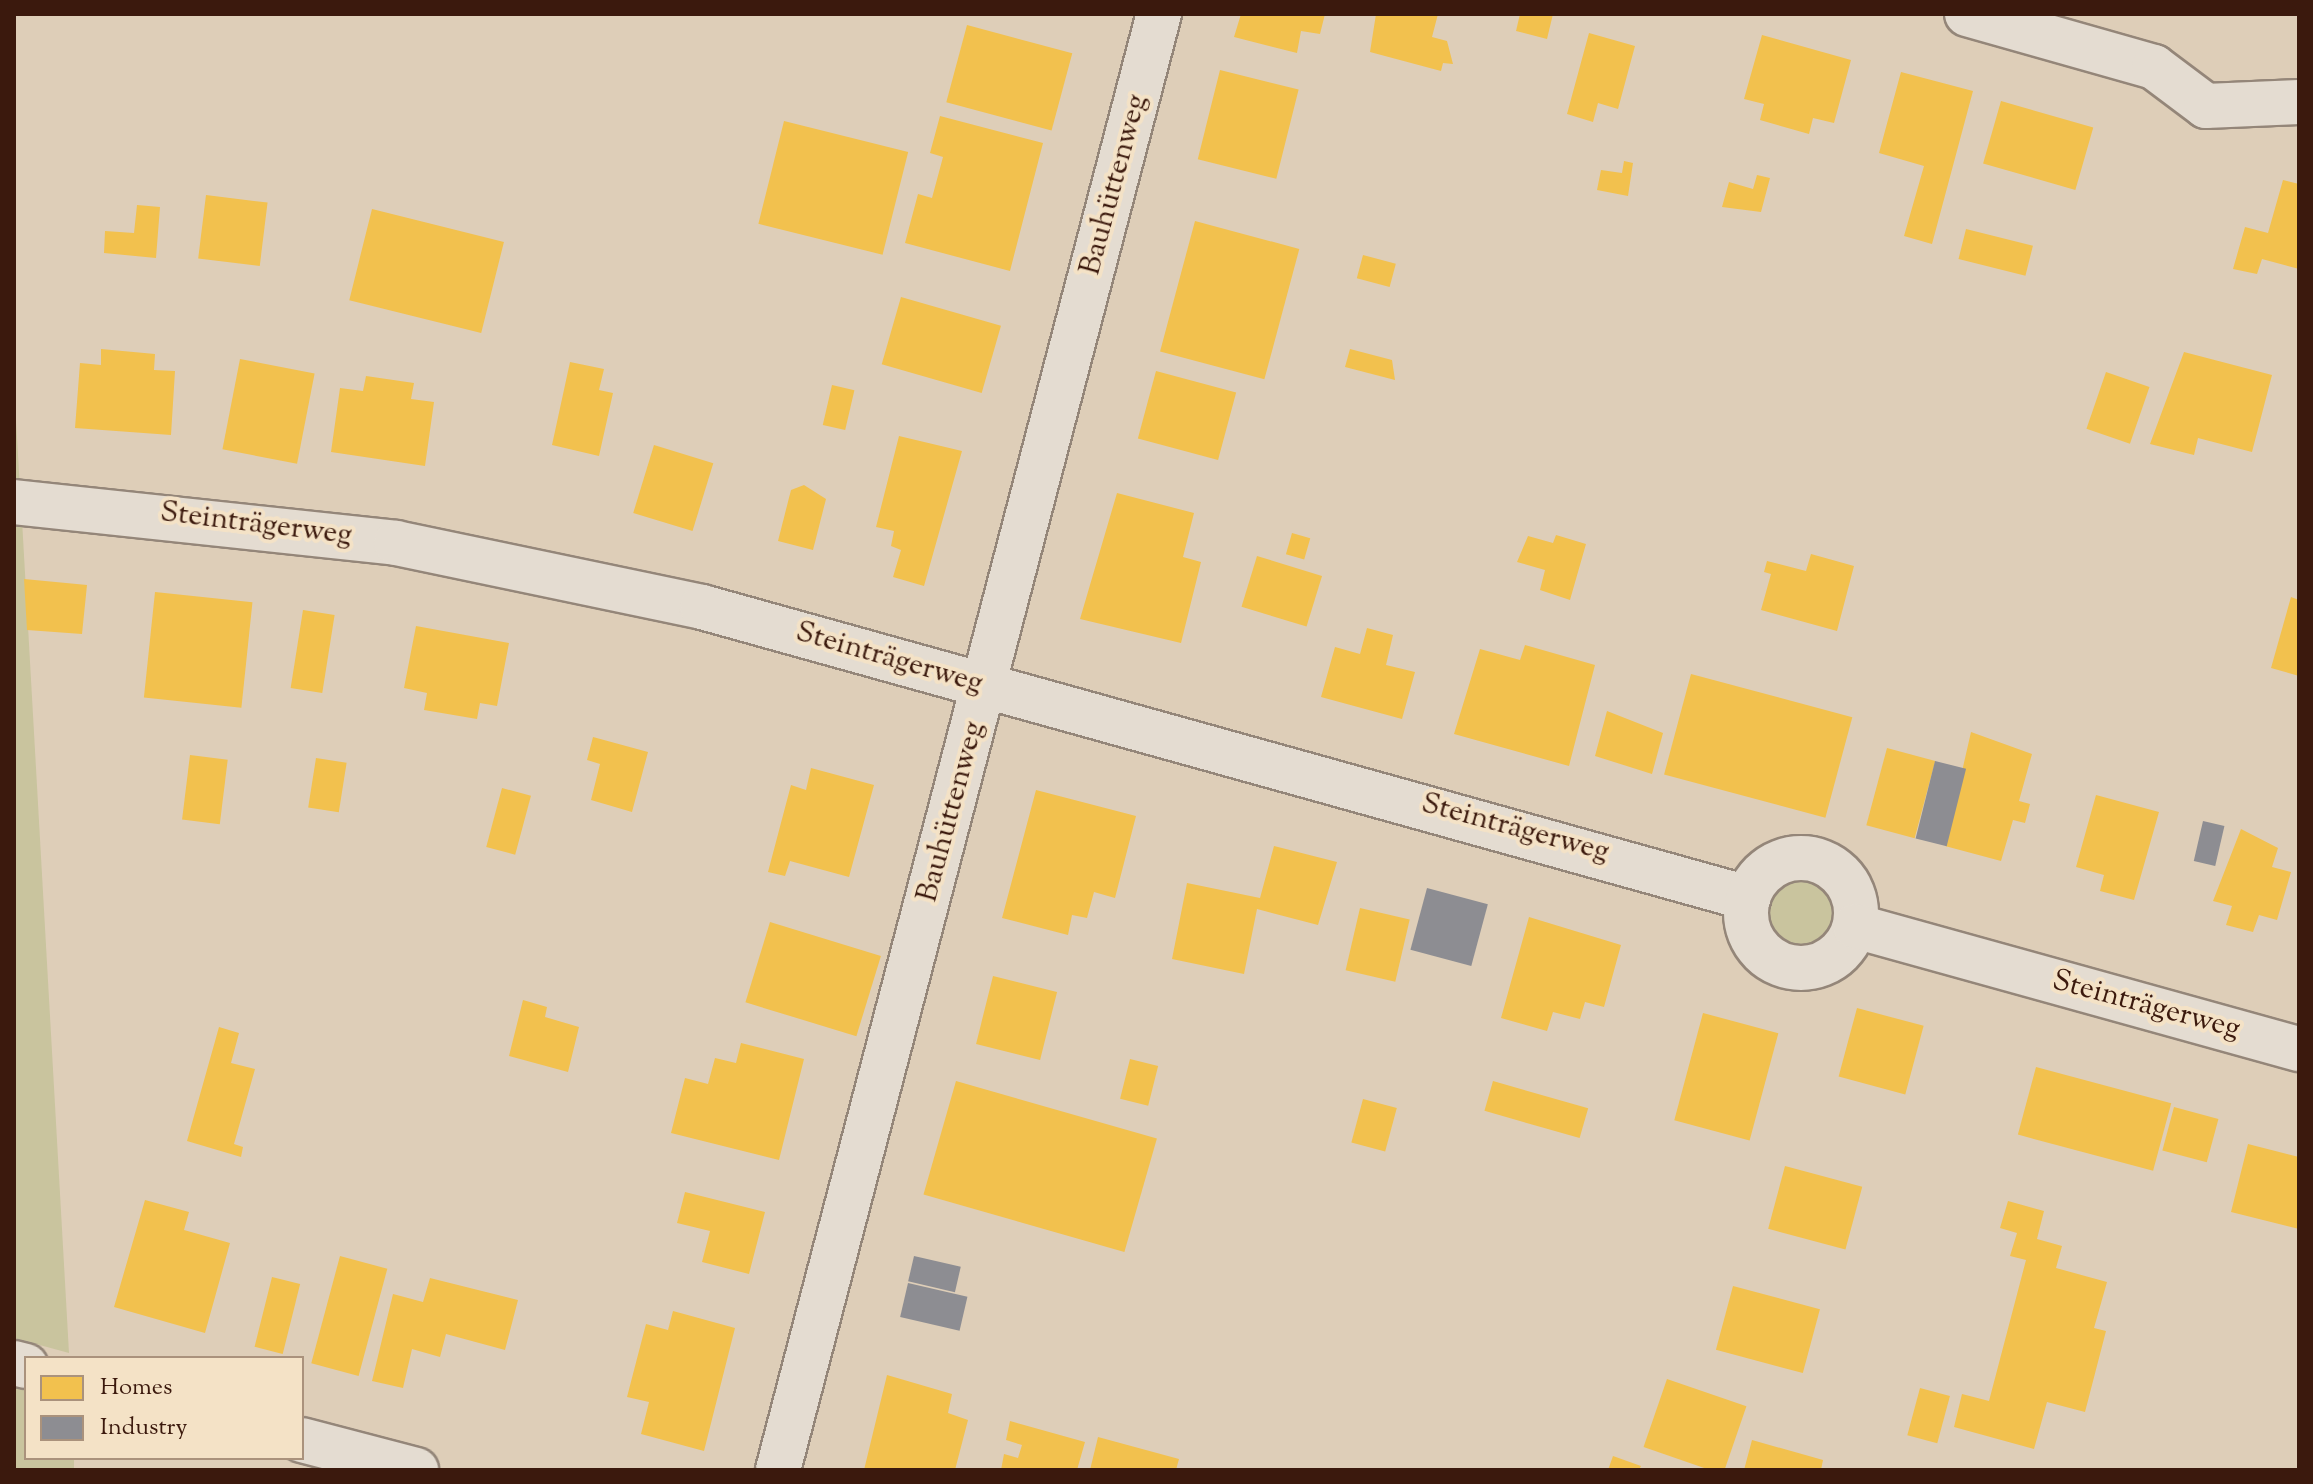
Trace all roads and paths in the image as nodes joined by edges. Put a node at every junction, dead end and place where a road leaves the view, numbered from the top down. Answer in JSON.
{"nodes":[{"id":1,"x":1159,"y":14,"type":"edge"},
{"id":2,"x":1967,"y":14,"type":"edge"},
{"id":3,"x":2299,"y":102,"type":"edge"},
{"id":4,"x":17,"y":502,"type":"edge"},
{"id":5,"x":985,"y":686,"type":"junction"},
{"id":6,"x":1748,"y":898,"type":"junction"},
{"id":7,"x":1855,"y":926,"type":"junction"},
{"id":8,"x":2299,"y":1049,"type":"edge"},
{"id":9,"x":304,"y":1441,"type":"edge"},
{"id":10,"x":416,"y":1470,"type":"edge"},
{"id":11,"x":778,"y":1470,"type":"edge"}],
"edges":[{"from":1,"to":5,"type":"street","name":"Bauhüttenweg"},
{"from":2,"to":3,"type":"street"},
{"from":4,"to":5,"type":"street","name":"Steinträgerweg"},
{"from":5,"to":6,"type":"street","name":"Steinträgerweg"},
{"from":5,"to":11,"type":"street","name":"Bauhüttenweg"},
{"from":6,"to":7,"type":"street"},
{"from":6,"to":7,"type":"street"},
{"from":7,"to":8,"type":"street","name":"Steinträgerweg"},
{"from":9,"to":10,"type":"street"}]}
